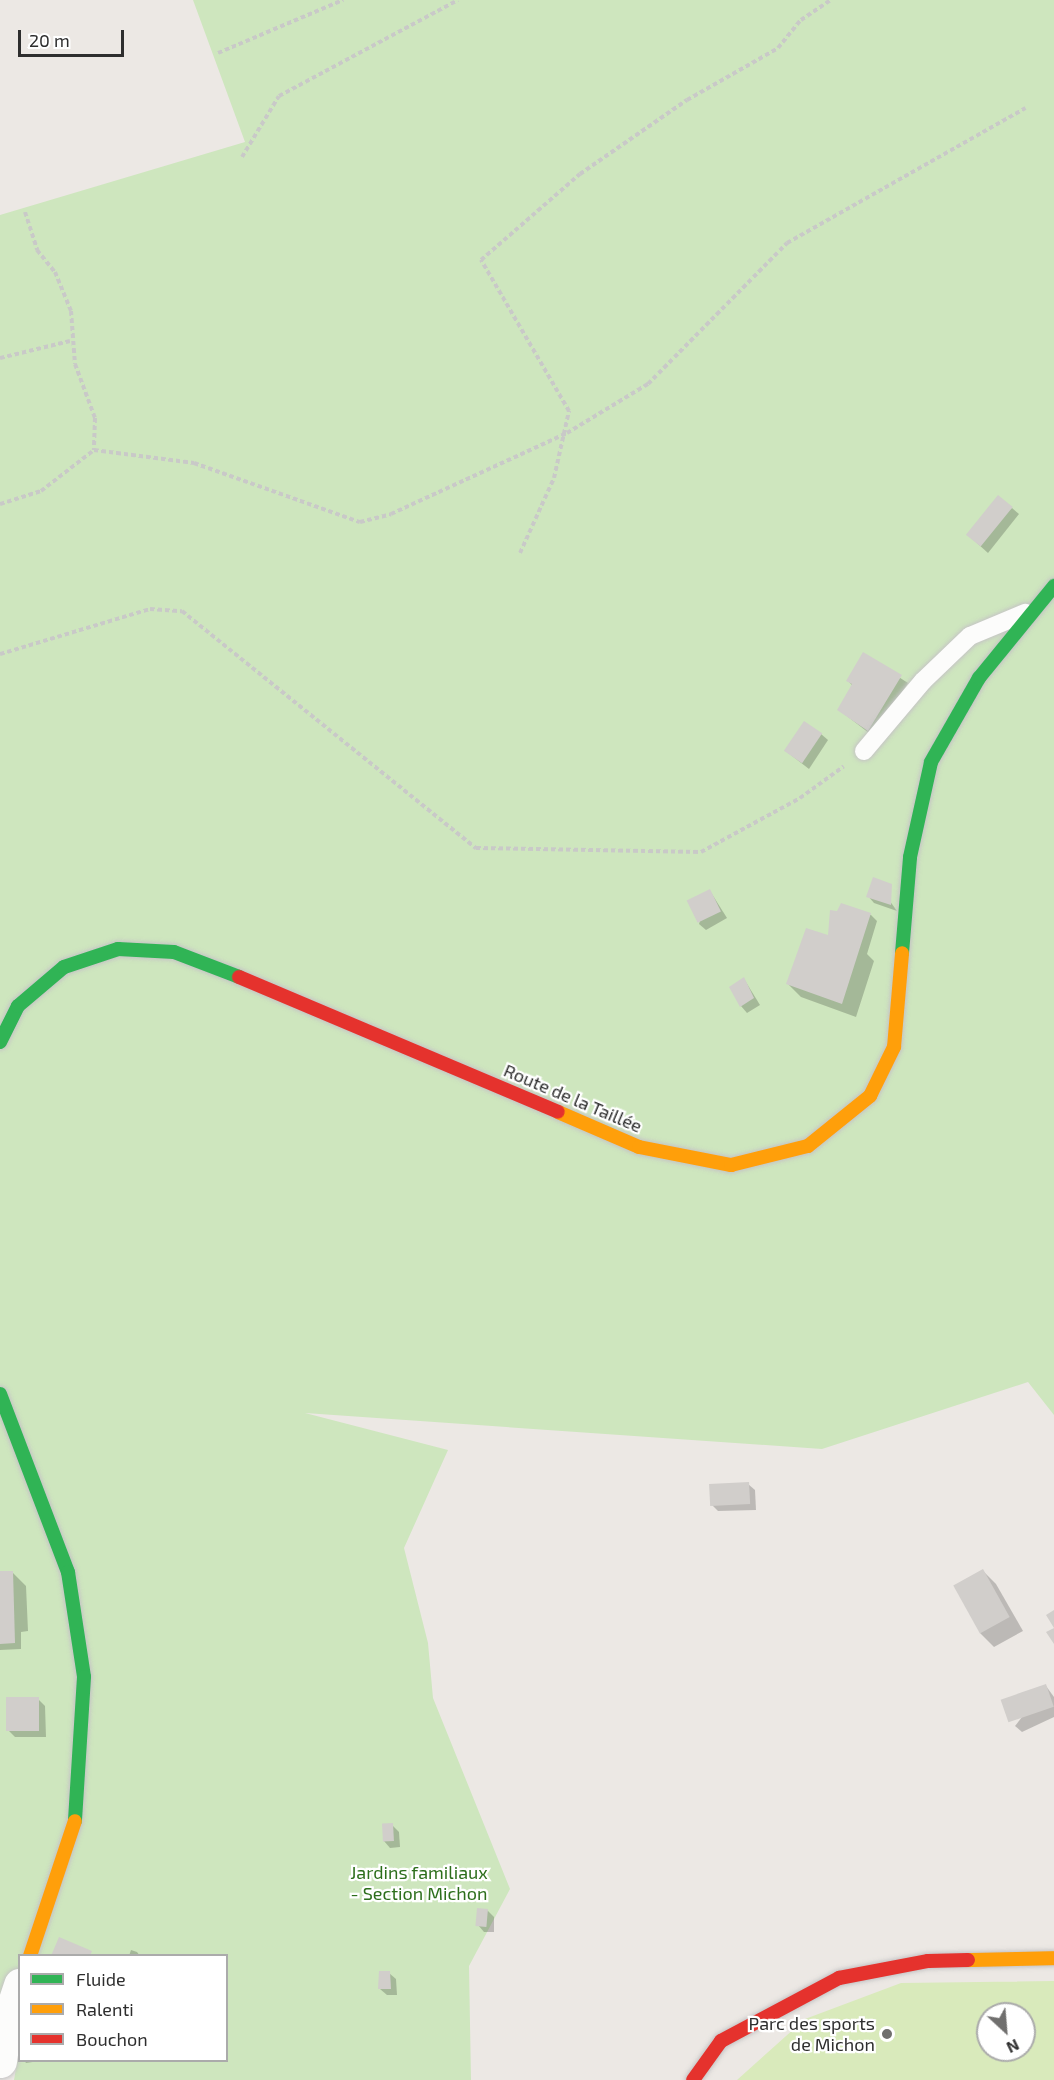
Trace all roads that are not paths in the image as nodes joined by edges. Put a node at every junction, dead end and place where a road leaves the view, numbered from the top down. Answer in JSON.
{"nodes":[{"id":1,"x":1054,"y":586,"type":"edge"},
{"id":2,"x":1035,"y":608,"type":"junction"},
{"id":3,"x":864,"y":751,"type":"road end"},
{"id":4,"x":0,"y":1042,"type":"edge"},
{"id":5,"x":0,"y":1394,"type":"edge"},
{"id":6,"x":31,"y":1954,"type":"edge"},
{"id":7,"x":1054,"y":1958,"type":"edge"},
{"id":8,"x":18,"y":1992,"type":"edge"},
{"id":9,"x":0,"y":2061,"type":"edge"},
{"id":10,"x":693,"y":2080,"type":"edge"}],
"edges":[{"from":1,"to":2,"type":"street","name":"Route de la Taillée"},
{"from":2,"to":3,"type":"lane"},
{"from":2,"to":4,"type":"street","name":"Route de la Taillée"},
{"from":5,"to":6,"type":"street"},
{"from":7,"to":10,"type":"street"},
{"from":8,"to":9,"type":"street"}]}
